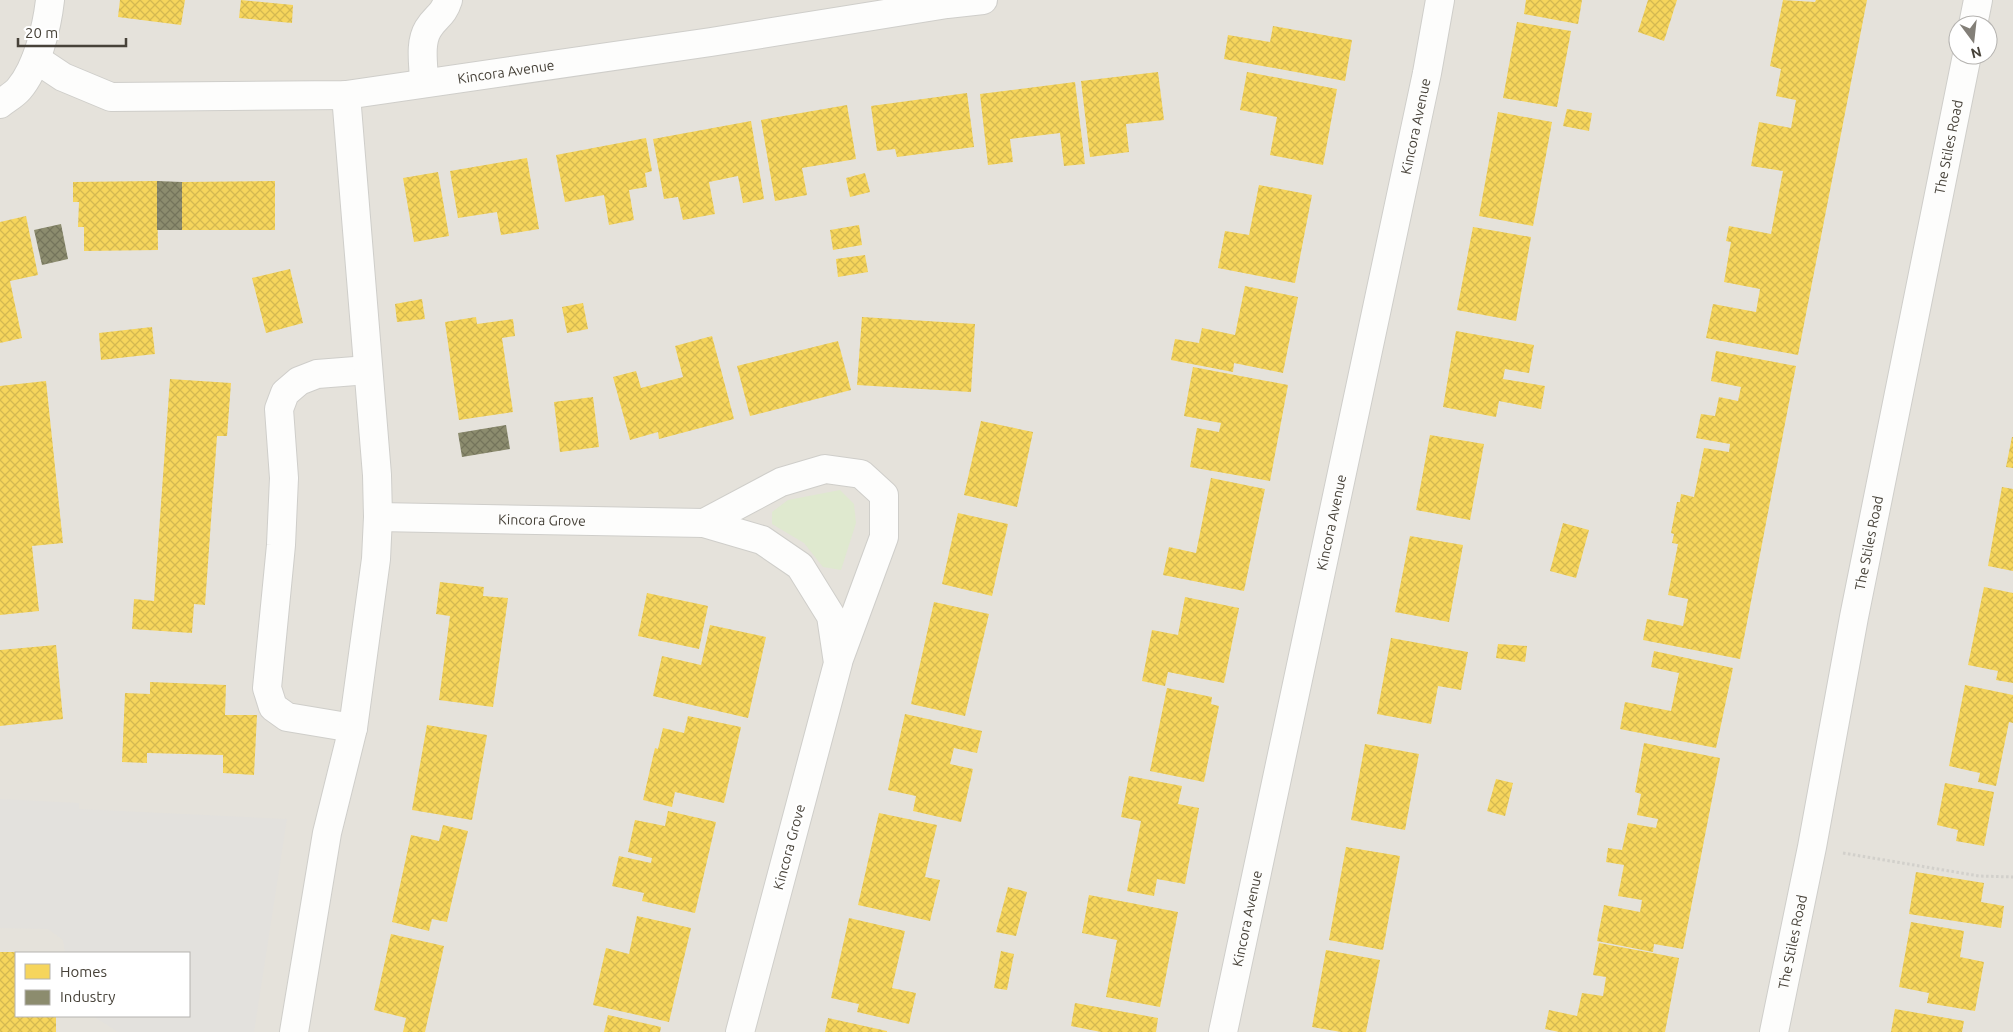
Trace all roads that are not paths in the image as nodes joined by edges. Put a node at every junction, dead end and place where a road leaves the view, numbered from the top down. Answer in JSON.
{"nodes":[{"id":1,"x":50,"y":0,"type":"edge"},
{"id":2,"x":448,"y":0,"type":"edge"},
{"id":3,"x":983,"y":0,"type":"edge"},
{"id":4,"x":1978,"y":0,"type":"edge"},
{"id":5,"x":1433,"y":4,"type":"edge"},
{"id":6,"x":1975,"y":15,"type":"edge"},
{"id":7,"x":36,"y":59,"type":"junction"},
{"id":8,"x":1965,"y":65,"type":"edge"},
{"id":9,"x":424,"y":83,"type":"junction"},
{"id":10,"x":346,"y":95,"type":"junction"},
{"id":11,"x":0,"y":104,"type":"edge"},
{"id":12,"x":368,"y":370,"type":"junction"},
{"id":13,"x":378,"y":517,"type":"junction"},
{"id":14,"x":704,"y":523,"type":"junction"},
{"id":15,"x":838,"y":663,"type":"junction"},
{"id":16,"x":353,"y":728,"type":"junction"},
{"id":17,"x":294,"y":1032,"type":"edge"},
{"id":18,"x":740,"y":1032,"type":"edge"},
{"id":19,"x":1223,"y":1032,"type":"edge"},
{"id":20,"x":1774,"y":1032,"type":"edge"}],
"edges":[{"from":1,"to":7,"type":"street"},
{"from":2,"to":9,"type":"street"},
{"from":3,"to":9,"type":"street","name":"Kincora Avenue"},
{"from":4,"to":6,"type":"street"},
{"from":5,"to":19,"type":"street","name":"Kincora Avenue"},
{"from":7,"to":10,"type":"street","name":"Kincora Avenue"},
{"from":7,"to":11,"type":"street"},
{"from":8,"to":20,"type":"street","name":"The Stiles Road"},
{"from":9,"to":10,"type":"street","name":"Kincora Avenue"},
{"from":10,"to":12,"type":"street"},
{"from":12,"to":13,"type":"street"},
{"from":12,"to":16,"type":"street"},
{"from":13,"to":14,"type":"street","name":"Kincora Grove"},
{"from":13,"to":16,"type":"street"},
{"from":14,"to":15,"type":"street","name":"Kincora Grove"},
{"from":14,"to":15,"type":"street","name":"Kincora Grove"},
{"from":15,"to":18,"type":"street","name":"Kincora Grove"},
{"from":16,"to":17,"type":"street"}]}
